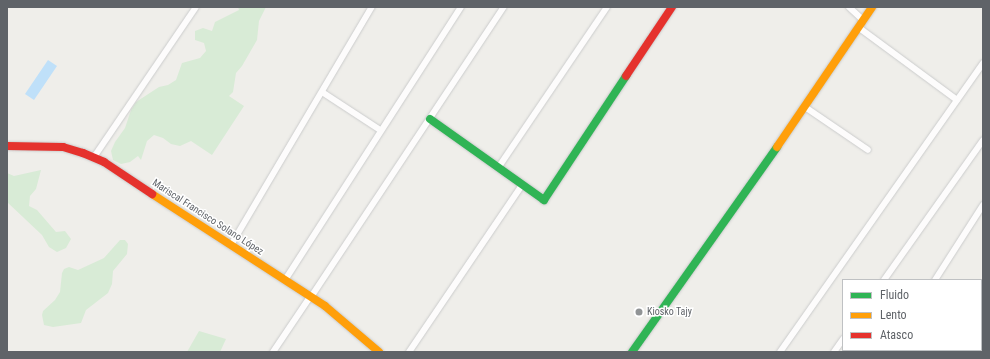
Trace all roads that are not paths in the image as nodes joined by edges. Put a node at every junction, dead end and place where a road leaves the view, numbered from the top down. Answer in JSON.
{"nodes":[{"id":1,"x":196,"y":7,"type":"edge"},
{"id":2,"x":372,"y":7,"type":"edge"},
{"id":3,"x":461,"y":7,"type":"edge"},
{"id":4,"x":504,"y":7,"type":"edge"},
{"id":5,"x":607,"y":7,"type":"edge"},
{"id":6,"x":672,"y":7,"type":"edge"},
{"id":7,"x":849,"y":7,"type":"edge"},
{"id":8,"x":872,"y":7,"type":"edge"},
{"id":9,"x":861,"y":24,"type":"junction"},
{"id":10,"x":983,"y":63,"type":"edge"},
{"id":11,"x":322,"y":92,"type":"junction"},
{"id":12,"x":957,"y":100,"type":"junction"},
{"id":13,"x":805,"y":106,"type":"junction"},
{"id":14,"x":430,"y":119,"type":"junction"},
{"id":15,"x":380,"y":130,"type":"junction"},
{"id":16,"x":983,"y":140,"type":"edge"},
{"id":17,"x":7,"y":146,"type":"edge"},
{"id":18,"x":868,"y":150,"type":"dead end"},
{"id":19,"x":94,"y":157,"type":"junction"},
{"id":20,"x":498,"y":168,"type":"junction"},
{"id":21,"x":522,"y":185,"type":"junction"},
{"id":22,"x":983,"y":205,"type":"edge"},
{"id":23,"x":231,"y":245,"type":"junction"},
{"id":24,"x":885,"y":279,"type":"edge"},
{"id":25,"x":936,"y":279,"type":"edge"},
{"id":26,"x":285,"y":280,"type":"junction"},
{"id":27,"x":310,"y":297,"type":"junction"},
{"id":28,"x":842,"y":340,"type":"edge"},
{"id":29,"x":273,"y":352,"type":"edge"},
{"id":30,"x":379,"y":352,"type":"edge"},
{"id":31,"x":409,"y":352,"type":"edge"},
{"id":32,"x":632,"y":352,"type":"edge"},
{"id":33,"x":780,"y":352,"type":"edge"},
{"id":34,"x":834,"y":352,"type":"edge"}],
"edges":[{"from":1,"to":19,"type":"street"},
{"from":2,"to":11,"type":"street"},
{"from":3,"to":15,"type":"street"},
{"from":4,"to":14,"type":"street"},
{"from":5,"to":20,"type":"street"},
{"from":6,"to":21,"type":"street"},
{"from":7,"to":9,"type":"street"},
{"from":8,"to":9,"type":"street"},
{"from":9,"to":12,"type":"street"},
{"from":9,"to":13,"type":"street"},
{"from":10,"to":12,"type":"street"},
{"from":11,"to":15,"type":"street"},
{"from":11,"to":23,"type":"street"},
{"from":12,"to":33,"type":"street"},
{"from":13,"to":18,"type":"street"},
{"from":13,"to":32,"type":"street"},
{"from":14,"to":20,"type":"street"},
{"from":14,"to":27,"type":"street"},
{"from":15,"to":26,"type":"street"},
{"from":16,"to":24,"type":"street"},
{"from":17,"to":19,"type":"street","name":"Mariscal Francisco Solano López"},
{"from":19,"to":23,"type":"street","name":"Mariscal Francisco Solano López"},
{"from":20,"to":21,"type":"street"},
{"from":21,"to":31,"type":"street"},
{"from":22,"to":25,"type":"street"},
{"from":23,"to":26,"type":"street","name":"Mariscal Francisco Solano López"},
{"from":26,"to":27,"type":"street","name":"Mariscal Francisco Solano López"},
{"from":27,"to":29,"type":"street"},
{"from":27,"to":30,"type":"street","name":"Mariscal Francisco Solano López"},
{"from":28,"to":34,"type":"street"}]}
